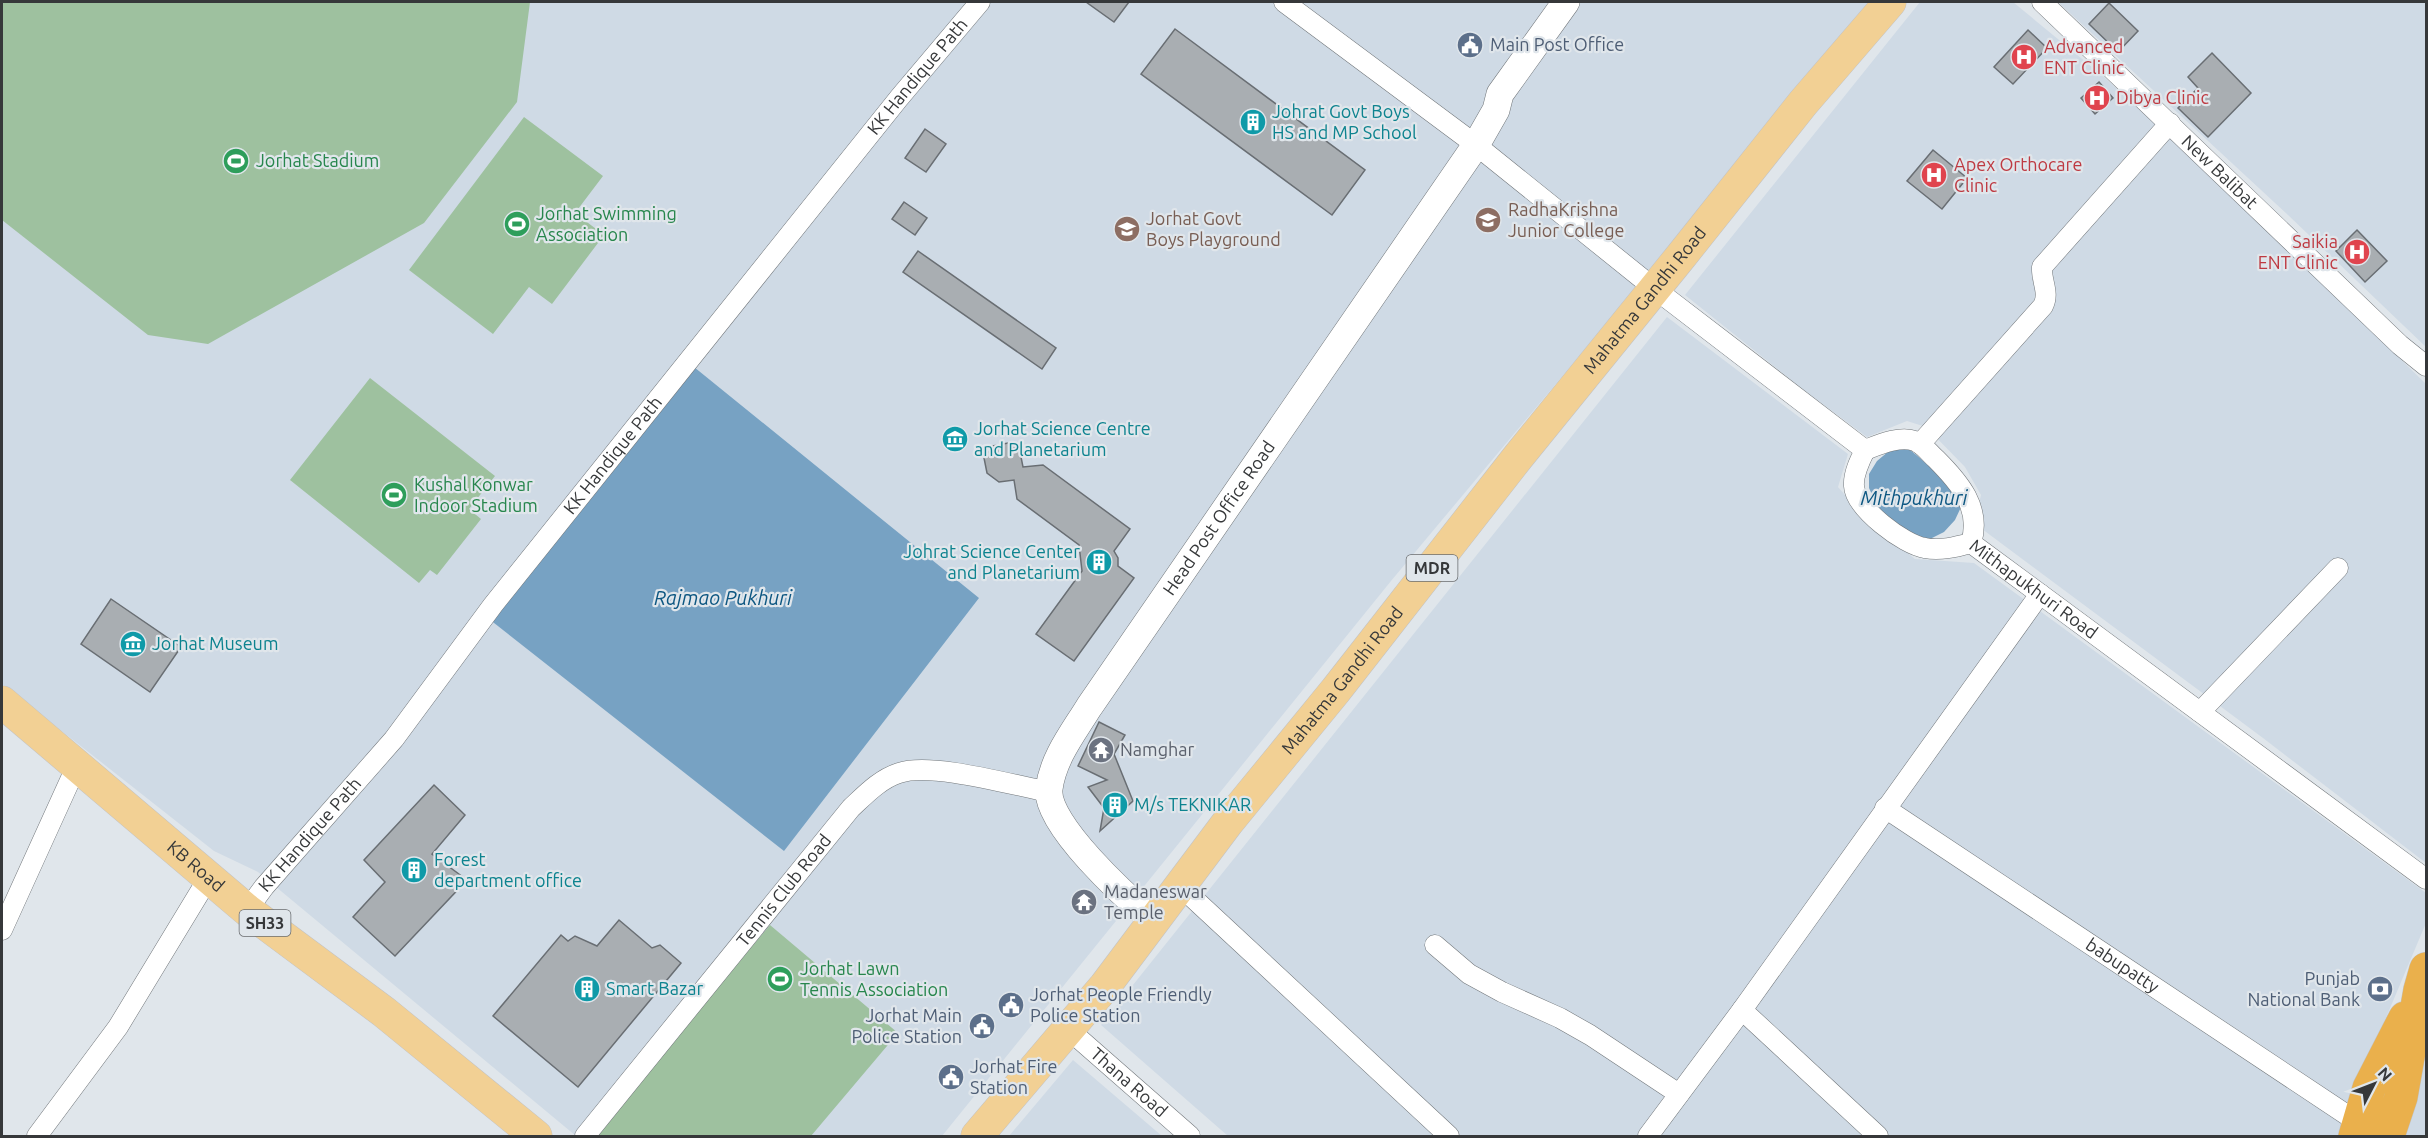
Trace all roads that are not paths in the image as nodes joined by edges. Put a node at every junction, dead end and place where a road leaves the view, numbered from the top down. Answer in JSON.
{"nodes":[{"id":1,"x":980,"y":2,"type":"edge"},
{"id":2,"x":1284,"y":2,"type":"edge"},
{"id":3,"x":1566,"y":2,"type":"edge"},
{"id":4,"x":1581,"y":2,"type":"edge"},
{"id":5,"x":1890,"y":2,"type":"edge"},
{"id":6,"x":2042,"y":2,"type":"edge"},
{"id":7,"x":1496,"y":110,"type":"junction"},
{"id":8,"x":2170,"y":123,"type":"junction"},
{"id":9,"x":1476,"y":146,"type":"junction"},
{"id":10,"x":1655,"y":289,"type":"junction"},
{"id":11,"x":2427,"y":366,"type":"edge"},
{"id":12,"x":1920,"y":444,"type":"junction"},
{"id":13,"x":1865,"y":450,"type":"junction"},
{"id":14,"x":1971,"y":543,"type":"junction"},
{"id":15,"x":2338,"y":568,"type":"dead end"},
{"id":16,"x":2040,"y":594,"type":"junction"},
{"id":17,"x":2,"y":702,"type":"edge"},
{"id":18,"x":2200,"y":712,"type":"junction"},
{"id":19,"x":77,"y":765,"type":"junction"},
{"id":20,"x":1049,"y":792,"type":"junction"},
{"id":21,"x":1885,"y":808,"type":"junction"},
{"id":22,"x":209,"y":877,"type":"junction"},
{"id":23,"x":2427,"y":879,"type":"edge"},
{"id":24,"x":1179,"y":885,"type":"junction"},
{"id":25,"x":247,"y":910,"type":"junction"},
{"id":26,"x":1153,"y":920,"type":"junction"},
{"id":27,"x":2,"y":930,"type":"edge"},
{"id":28,"x":1435,"y":945,"type":"dead end"},
{"id":29,"x":2423,"y":980,"type":"edge"},
{"id":30,"x":1742,"y":1010,"type":"junction"},
{"id":31,"x":1068,"y":1029,"type":"junction"},
{"id":32,"x":1679,"y":1094,"type":"junction"},
{"id":33,"x":2365,"y":1132,"type":"edge"},
{"id":34,"x":37,"y":1137,"type":"edge"},
{"id":35,"x":536,"y":1137,"type":"edge"},
{"id":36,"x":585,"y":1137,"type":"edge"},
{"id":37,"x":977,"y":1137,"type":"edge"},
{"id":38,"x":1190,"y":1137,"type":"edge"},
{"id":39,"x":1449,"y":1137,"type":"edge"},
{"id":40,"x":1648,"y":1137,"type":"edge"},
{"id":41,"x":1878,"y":1137,"type":"edge"},
{"id":42,"x":2388,"y":1137,"type":"edge"}],
"edges":[{"from":1,"to":25,"type":"street","name":"KK Handique Path"},
{"from":2,"to":9,"type":"street"},
{"from":3,"to":7,"type":"street","name":"Head Post Office Road"},
{"from":4,"to":7,"type":"street","name":"Head Post Office Road"},
{"from":5,"to":10,"type":"main road","name":"Mahatma Gandhi Road","number":"MDR"},
{"from":6,"to":8,"type":"street","name":"New Balibat"},
{"from":7,"to":9,"type":"street","name":"Head Post Office Road"},
{"from":8,"to":11,"type":"street","name":"New Balibat"},
{"from":8,"to":12,"type":"street"},
{"from":9,"to":10,"type":"street"},
{"from":9,"to":20,"type":"street","name":"Head Post Office Road"},
{"from":10,"to":13,"type":"street"},
{"from":10,"to":24,"type":"main road","name":"Mahatma Gandhi Road","number":"MDR"},
{"from":12,"to":13,"type":"street"},
{"from":12,"to":14,"type":"street"},
{"from":13,"to":14,"type":"street","name":"Mithapukhuri Road"},
{"from":14,"to":16,"type":"street","name":"Mithapukhuri Road"},
{"from":15,"to":18,"type":"street"},
{"from":16,"to":18,"type":"street","name":"Mithapukhuri Road"},
{"from":16,"to":21,"type":"street"},
{"from":17,"to":19,"type":"main road","name":"KB Road","number":"SH33"},
{"from":18,"to":23,"type":"street","name":"Mithapukhuri Road"},
{"from":19,"to":22,"type":"main road","name":"KB Road","number":"SH33"},
{"from":19,"to":27,"type":"street"},
{"from":20,"to":26,"type":"street"},
{"from":20,"to":36,"type":"street","name":"Tennis Club Road"},
{"from":21,"to":30,"type":"street"},
{"from":21,"to":33,"type":"street","name":"babupatty"},
{"from":22,"to":25,"type":"main road","name":"KB Road","number":"SH33"},
{"from":22,"to":34,"type":"street"},
{"from":24,"to":26,"type":"main road","name":"Mahatma Gandhi Road","number":"MDR"},
{"from":24,"to":39,"type":"street"},
{"from":25,"to":35,"type":"main road","name":"KB Road","number":"SH33"},
{"from":26,"to":31,"type":"main road","name":"Mahatma Gandhi Road","number":"MDR"},
{"from":28,"to":32,"type":"street"},
{"from":29,"to":33,"type":"highway"},
{"from":29,"to":42,"type":"highway"},
{"from":30,"to":32,"type":"street"},
{"from":30,"to":41,"type":"street"},
{"from":31,"to":37,"type":"main road","name":"Mahatma Gandhi Road","number":"MDR"},
{"from":31,"to":38,"type":"street","name":"Thana Road"},
{"from":32,"to":40,"type":"street"}]}
